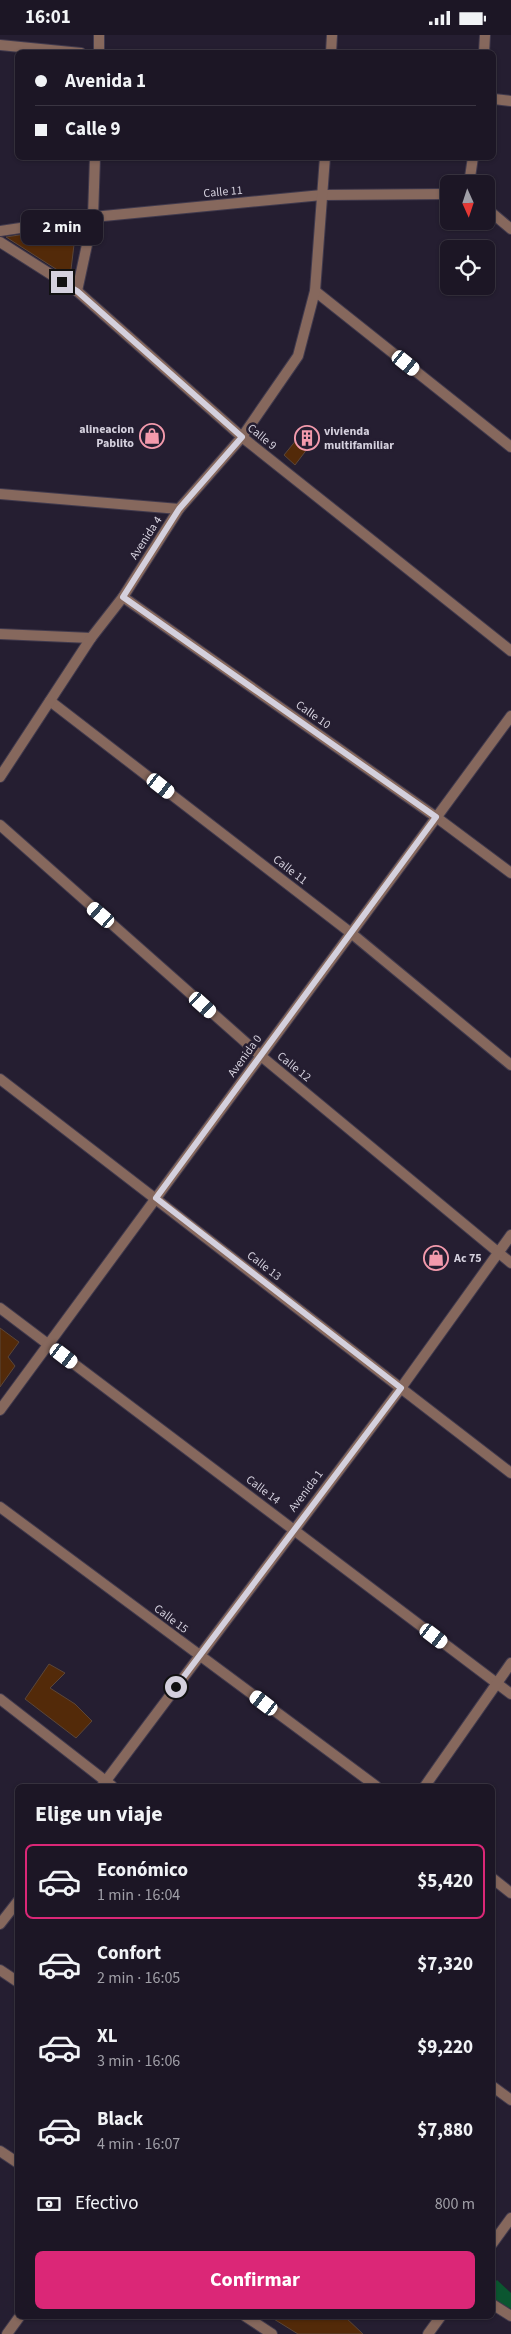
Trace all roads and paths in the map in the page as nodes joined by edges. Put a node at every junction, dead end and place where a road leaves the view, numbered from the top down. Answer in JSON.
{"nodes":[{"id":1,"x":99,"y":35,"type":"edge"},
{"id":2,"x":332,"y":35,"type":"edge"},
{"id":3,"x":485,"y":35,"type":"edge"},
{"id":4,"x":0,"y":45,"type":"edge"},
{"id":5,"x":51,"y":50,"type":"edge"},
{"id":6,"x":99,"y":50,"type":"edge"},
{"id":7,"x":332,"y":50,"type":"edge"},
{"id":8,"x":484,"y":50,"type":"edge"},
{"id":9,"x":496,"y":99,"type":"edge"},
{"id":10,"x":511,"y":101,"type":"edge"},
{"id":11,"x":95,"y":160,"type":"edge"},
{"id":12,"x":325,"y":160,"type":"edge"},
{"id":13,"x":473,"y":160,"type":"edge"},
{"id":14,"x":470,"y":175,"type":"edge"},
{"id":15,"x":440,"y":194,"type":"edge"},
{"id":16,"x":322,"y":195,"type":"junction"},
{"id":17,"x":495,"y":216,"type":"edge"},
{"id":18,"x":93,"y":217,"type":"junction"},
{"id":19,"x":511,"y":229,"type":"edge"},
{"id":20,"x":0,"y":231,"type":"edge"},
{"id":21,"x":0,"y":242,"type":"edge"},
{"id":22,"x":77,"y":291,"type":"junction"},
{"id":23,"x":315,"y":291,"type":"junction"},
{"id":24,"x":242,"y":437,"type":"junction"},
{"id":25,"x":511,"y":447,"type":"edge"},
{"id":26,"x":0,"y":494,"type":"edge"},
{"id":27,"x":179,"y":509,"type":"junction"},
{"id":28,"x":123,"y":597,"type":"junction"},
{"id":29,"x":0,"y":634,"type":"edge"},
{"id":30,"x":91,"y":638,"type":"junction"},
{"id":31,"x":511,"y":651,"type":"edge"},
{"id":32,"x":50,"y":701,"type":"junction"},
{"id":33,"x":511,"y":716,"type":"edge"},
{"id":34,"x":0,"y":777,"type":"edge"},
{"id":35,"x":436,"y":817,"type":"junction"},
{"id":36,"x":0,"y":825,"type":"edge"},
{"id":37,"x":511,"y":873,"type":"edge"},
{"id":38,"x":351,"y":933,"type":"junction"},
{"id":39,"x":261,"y":1056,"type":"junction"},
{"id":40,"x":511,"y":1065,"type":"edge"},
{"id":41,"x":0,"y":1079,"type":"edge"},
{"id":42,"x":156,"y":1198,"type":"junction"},
{"id":43,"x":511,"y":1235,"type":"edge"},
{"id":44,"x":498,"y":1252,"type":"junction"},
{"id":45,"x":511,"y":1263,"type":"edge"},
{"id":46,"x":0,"y":1308,"type":"edge"},
{"id":47,"x":48,"y":1345,"type":"junction"},
{"id":48,"x":401,"y":1388,"type":"junction"},
{"id":49,"x":0,"y":1410,"type":"edge"},
{"id":50,"x":511,"y":1473,"type":"edge"},
{"id":51,"x":0,"y":1507,"type":"edge"},
{"id":52,"x":293,"y":1529,"type":"junction"},
{"id":53,"x":199,"y":1655,"type":"junction"},
{"id":54,"x":511,"y":1663,"type":"edge"},
{"id":55,"x":496,"y":1683,"type":"junction"},
{"id":56,"x":511,"y":1694,"type":"edge"},
{"id":57,"x":0,"y":1699,"type":"edge"},
{"id":58,"x":106,"y":1784,"type":"edge"},
{"id":59,"x":108,"y":1784,"type":"edge"},
{"id":60,"x":373,"y":1784,"type":"edge"},
{"id":61,"x":426,"y":1784,"type":"edge"},
{"id":62,"x":495,"y":1880,"type":"edge"},
{"id":63,"x":511,"y":1893,"type":"edge"},
{"id":64,"x":15,"y":1905,"type":"edge"},
{"id":65,"x":0,"y":1924,"type":"edge"},
{"id":66,"x":0,"y":1969,"type":"edge"},
{"id":67,"x":15,"y":1980,"type":"edge"},
{"id":68,"x":495,"y":2087,"type":"edge"},
{"id":69,"x":511,"y":2100,"type":"edge"},
{"id":70,"x":0,"y":2151,"type":"edge"},
{"id":71,"x":15,"y":2161,"type":"edge"},
{"id":72,"x":511,"y":2218,"type":"edge"},
{"id":73,"x":495,"y":2240,"type":"edge"},
{"id":74,"x":495,"y":2306,"type":"edge"},
{"id":75,"x":511,"y":2316,"type":"edge"},
{"id":76,"x":18,"y":2319,"type":"edge"},
{"id":77,"x":250,"y":2319,"type":"edge"},
{"id":78,"x":439,"y":2319,"type":"edge"},
{"id":79,"x":7,"y":2334,"type":"edge"},
{"id":80,"x":272,"y":2334,"type":"edge"},
{"id":81,"x":428,"y":2334,"type":"edge"}],
"edges":[{"from":1,"to":6,"type":"street"},
{"from":2,"to":7,"type":"street"},
{"from":3,"to":8,"type":"street"},
{"from":4,"to":5,"type":"street"},
{"from":9,"to":10,"type":"street"},
{"from":11,"to":18,"type":"street"},
{"from":12,"to":16,"type":"street","name":"Avenida 4"},
{"from":13,"to":14,"type":"street"},
{"from":15,"to":16,"type":"street","name":"Calle 11"},
{"from":16,"to":18,"type":"street","name":"Calle 11"},
{"from":16,"to":23,"type":"street","name":"Avenida 4"},
{"from":17,"to":19,"type":"street"},
{"from":18,"to":20,"type":"street","name":"Calle 11"},
{"from":18,"to":22,"type":"street"},
{"from":21,"to":22,"type":"street","name":"Calle 9"},
{"from":22,"to":24,"type":"street","name":"Calle 9"},
{"from":23,"to":24,"type":"street","name":"Avenida 4"},
{"from":23,"to":25,"type":"street"},
{"from":24,"to":27,"type":"street","name":"Avenida 4"},
{"from":24,"to":31,"type":"street","name":"Calle 9"},
{"from":26,"to":27,"type":"street"},
{"from":27,"to":28,"type":"street","name":"Avenida 4"},
{"from":28,"to":30,"type":"street","name":"Avenida 4"},
{"from":28,"to":35,"type":"street","name":"Calle 10"},
{"from":29,"to":30,"type":"street"},
{"from":30,"to":32,"type":"street","name":"Avenida 4"},
{"from":32,"to":34,"type":"street","name":"Avenida 4"},
{"from":32,"to":38,"type":"street","name":"Calle 11"},
{"from":33,"to":35,"type":"street","name":"Avenida 0"},
{"from":35,"to":37,"type":"street","name":"Calle 10"},
{"from":35,"to":38,"type":"street","name":"Avenida 0"},
{"from":36,"to":39,"type":"street","name":"Calle 12"},
{"from":38,"to":39,"type":"street","name":"Avenida 0"},
{"from":38,"to":40,"type":"street","name":"Calle 11"},
{"from":39,"to":42,"type":"street","name":"Avenida 0"},
{"from":39,"to":44,"type":"street","name":"Calle 12"},
{"from":41,"to":42,"type":"street","name":"Calle 13"},
{"from":42,"to":47,"type":"street","name":"Avenida 0"},
{"from":42,"to":48,"type":"street","name":"Calle 13"},
{"from":43,"to":44,"type":"street","name":"Avenida 1"},
{"from":44,"to":45,"type":"street","name":"Calle 12"},
{"from":44,"to":48,"type":"street","name":"Avenida 1"},
{"from":46,"to":47,"type":"street","name":"Calle 14"},
{"from":47,"to":49,"type":"street","name":"Avenida 0"},
{"from":47,"to":52,"type":"street","name":"Calle 14"},
{"from":48,"to":50,"type":"street","name":"Calle 13"},
{"from":48,"to":52,"type":"street","name":"Avenida 1"},
{"from":51,"to":53,"type":"street","name":"Calle 15"},
{"from":52,"to":53,"type":"street","name":"Avenida 1"},
{"from":52,"to":55,"type":"street","name":"Calle 14"},
{"from":53,"to":59,"type":"street","name":"Avenida 1"},
{"from":53,"to":60,"type":"street","name":"Calle 15"},
{"from":54,"to":55,"type":"street"},
{"from":55,"to":56,"type":"street","name":"Calle 14"},
{"from":55,"to":61,"type":"street"},
{"from":57,"to":58,"type":"street"},
{"from":62,"to":63,"type":"street"},
{"from":64,"to":65,"type":"street"},
{"from":66,"to":67,"type":"street"},
{"from":68,"to":69,"type":"street"},
{"from":70,"to":71,"type":"street"},
{"from":72,"to":73,"type":"street"},
{"from":74,"to":75,"type":"street"},
{"from":76,"to":79,"type":"street"},
{"from":77,"to":80,"type":"street"},
{"from":78,"to":81,"type":"street"}]}
